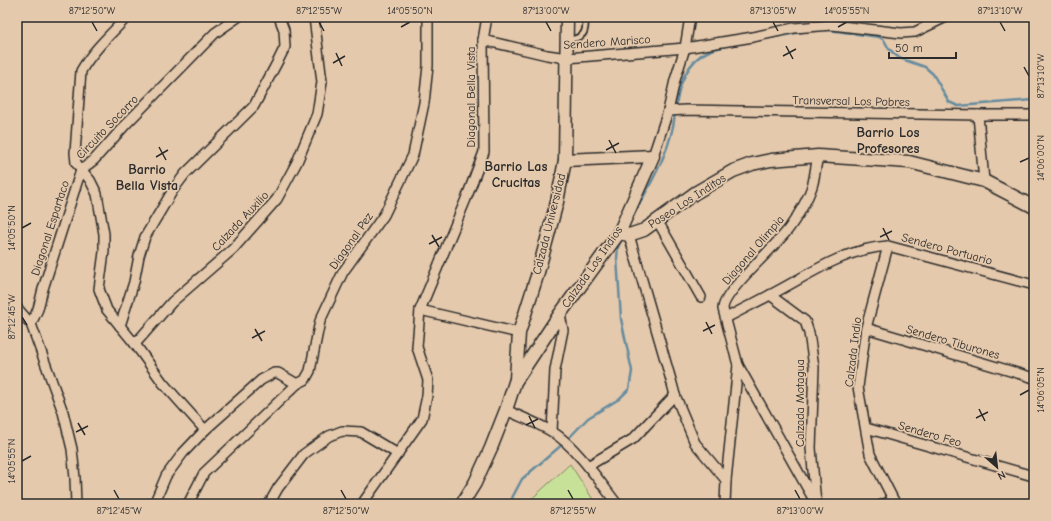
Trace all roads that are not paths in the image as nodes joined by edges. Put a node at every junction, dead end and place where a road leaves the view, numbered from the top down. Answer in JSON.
{"nodes":[{"id":1,"x":127,"y":17,"type":"edge"},
{"id":2,"x":238,"y":17,"type":"edge"},
{"id":3,"x":279,"y":17,"type":"edge"},
{"id":4,"x":314,"y":17,"type":"edge"},
{"id":5,"x":428,"y":17,"type":"edge"},
{"id":6,"x":486,"y":17,"type":"edge"},
{"id":7,"x":567,"y":17,"type":"edge"},
{"id":8,"x":585,"y":17,"type":"edge"},
{"id":9,"x":690,"y":17,"type":"edge"},
{"id":10,"x":946,"y":17,"type":"edge"},
{"id":11,"x":483,"y":40,"type":"junction"},
{"id":12,"x":567,"y":40,"type":"junction"},
{"id":13,"x":685,"y":48,"type":"junction"},
{"id":14,"x":567,"y":58,"type":"junction"},
{"id":15,"x":671,"y":111,"type":"junction"},
{"id":16,"x":1034,"y":113,"type":"edge"},
{"id":17,"x":978,"y":115,"type":"junction"},
{"id":18,"x":653,"y":156,"type":"junction"},
{"id":19,"x":818,"y":156,"type":"junction"},
{"id":20,"x":565,"y":160,"type":"junction"},
{"id":21,"x":81,"y":170,"type":"junction"},
{"id":22,"x":984,"y":181,"type":"junction"},
{"id":23,"x":1034,"y":208,"type":"edge"},
{"id":24,"x":657,"y":220,"type":"junction"},
{"id":25,"x":624,"y":234,"type":"junction"},
{"id":26,"x":888,"y":246,"type":"junction"},
{"id":27,"x":1034,"y":285,"type":"edge"},
{"id":28,"x":770,"y":295,"type":"junction"},
{"id":29,"x":701,"y":297,"type":"dead end"},
{"id":30,"x":17,"y":308,"type":"edge"},
{"id":31,"x":420,"y":310,"type":"junction"},
{"id":32,"x":560,"y":314,"type":"junction"},
{"id":33,"x":726,"y":318,"type":"junction"},
{"id":34,"x":31,"y":324,"type":"junction"},
{"id":35,"x":120,"y":326,"type":"junction"},
{"id":36,"x":866,"y":328,"type":"junction"},
{"id":37,"x":519,"y":333,"type":"junction"},
{"id":38,"x":135,"y":344,"type":"junction"},
{"id":39,"x":738,"y":365,"type":"junction"},
{"id":40,"x":1034,"y":378,"type":"edge"},
{"id":41,"x":515,"y":382,"type":"junction"},
{"id":42,"x":297,"y":384,"type":"junction"},
{"id":43,"x":675,"y":395,"type":"junction"},
{"id":44,"x":506,"y":410,"type":"junction"},
{"id":45,"x":866,"y":428,"type":"junction"},
{"id":46,"x":205,"y":430,"type":"junction"},
{"id":47,"x":552,"y":431,"type":"junction"},
{"id":48,"x":398,"y":454,"type":"junction"},
{"id":49,"x":588,"y":466,"type":"junction"},
{"id":50,"x":1034,"y":476,"type":"edge"},
{"id":51,"x":726,"y":480,"type":"junction"},
{"id":52,"x":816,"y":503,"type":"edge"},
{"id":53,"x":895,"y":503,"type":"edge"},
{"id":54,"x":76,"y":504,"type":"edge"},
{"id":55,"x":154,"y":504,"type":"edge"},
{"id":56,"x":188,"y":504,"type":"edge"},
{"id":57,"x":269,"y":504,"type":"edge"},
{"id":58,"x":362,"y":504,"type":"edge"},
{"id":59,"x":462,"y":504,"type":"edge"},
{"id":60,"x":617,"y":504,"type":"edge"},
{"id":61,"x":724,"y":504,"type":"edge"},
{"id":62,"x":883,"y":504,"type":"edge"}],
"edges":[{"from":1,"to":21,"type":"street","name":"Diagonal Espartaco"},
{"from":2,"to":21,"type":"street","name":"Circuito Socorro"},
{"from":3,"to":35,"type":"street"},
{"from":4,"to":38,"type":"street","name":"Calzada Auxilio"},
{"from":5,"to":42,"type":"street","name":"Diagonal Pez"},
{"from":6,"to":11,"type":"street","name":"Diagonal Bella Vista"},
{"from":7,"to":12,"type":"street","name":"Calzada Universidad"},
{"from":8,"to":12,"type":"lane"},
{"from":9,"to":13,"type":"street","name":"Calzada Los Indios"},
{"from":10,"to":13,"type":"street","name":"Sendero Marisco"},
{"from":11,"to":14,"type":"street","name":"Sendero Marisco"},
{"from":11,"to":31,"type":"street","name":"Diagonal Bella Vista"},
{"from":12,"to":14,"type":"street","name":"Calzada Universidad"},
{"from":13,"to":14,"type":"street","name":"Sendero Marisco"},
{"from":13,"to":15,"type":"street","name":"Calzada Los Indios"},
{"from":14,"to":20,"type":"street","name":"Calzada Universidad"},
{"from":15,"to":17,"type":"street","name":"Transversal Los Pobres"},
{"from":15,"to":18,"type":"street","name":"Calzada Los Indios"},
{"from":16,"to":17,"type":"street","name":"Transversal Los Pobres"},
{"from":17,"to":22,"type":"street"},
{"from":18,"to":20,"type":"street"},
{"from":18,"to":25,"type":"street","name":"Calzada Los Indios"},
{"from":19,"to":22,"type":"street","name":"Paseo Los Inditos"},
{"from":19,"to":24,"type":"street","name":"Paseo Los Inditos"},
{"from":19,"to":33,"type":"street","name":"Diagonal Olimpia"},
{"from":20,"to":37,"type":"street","name":"Calzada Universidad"},
{"from":21,"to":34,"type":"street","name":"Diagonal Espartaco"},
{"from":21,"to":35,"type":"street","name":"Circuito Socorro"},
{"from":22,"to":23,"type":"street","name":"Paseo Los Inditos"},
{"from":24,"to":25,"type":"street","name":"Paseo Los Inditos"},
{"from":24,"to":29,"type":"street"},
{"from":25,"to":32,"type":"street","name":"Calzada Los Indios"},
{"from":25,"to":43,"type":"street"},
{"from":26,"to":27,"type":"street","name":"Sendero Portuario"},
{"from":26,"to":28,"type":"street","name":"Sendero Portuario"},
{"from":26,"to":36,"type":"street","name":"Calzada Indio"},
{"from":28,"to":33,"type":"street","name":"Sendero Portuario"},
{"from":28,"to":52,"type":"street","name":"Calzada Motagua"},
{"from":30,"to":34,"type":"street"},
{"from":31,"to":37,"type":"street"},
{"from":31,"to":48,"type":"street","name":"Diagonal Bella Vista"},
{"from":32,"to":41,"type":"street","name":"Calzada Los Indios"},
{"from":32,"to":47,"type":"street"},
{"from":33,"to":39,"type":"street","name":"Diagonal Olimpia"},
{"from":34,"to":54,"type":"street"},
{"from":35,"to":38,"type":"street","name":"Circuito Socorro"},
{"from":36,"to":40,"type":"street","name":"Sendero Tiburones"},
{"from":36,"to":45,"type":"street","name":"Calzada Indio"},
{"from":37,"to":41,"type":"street","name":"Calzada Universidad"},
{"from":38,"to":46,"type":"street","name":"Circuito Socorro"},
{"from":39,"to":51,"type":"street","name":"Diagonal Olimpia"},
{"from":39,"to":52,"type":"street"},
{"from":41,"to":44,"type":"street","name":"Calzada Los Indios"},
{"from":42,"to":46,"type":"street"},
{"from":42,"to":56,"type":"street","name":"Diagonal Pez"},
{"from":43,"to":49,"type":"street"},
{"from":43,"to":51,"type":"street"},
{"from":44,"to":47,"type":"street"},
{"from":44,"to":59,"type":"street","name":"Calzada Los Indios"},
{"from":45,"to":50,"type":"street","name":"Sendero Feo"},
{"from":45,"to":53,"type":"street","name":"Calzada Indio"},
{"from":46,"to":55,"type":"street"},
{"from":47,"to":49,"type":"street"},
{"from":48,"to":57,"type":"street"},
{"from":48,"to":58,"type":"street","name":"Diagonal Bella Vista"},
{"from":49,"to":60,"type":"street"},
{"from":51,"to":61,"type":"street","name":"Diagonal Olimpia"},
{"from":53,"to":62,"type":"street"}]}
